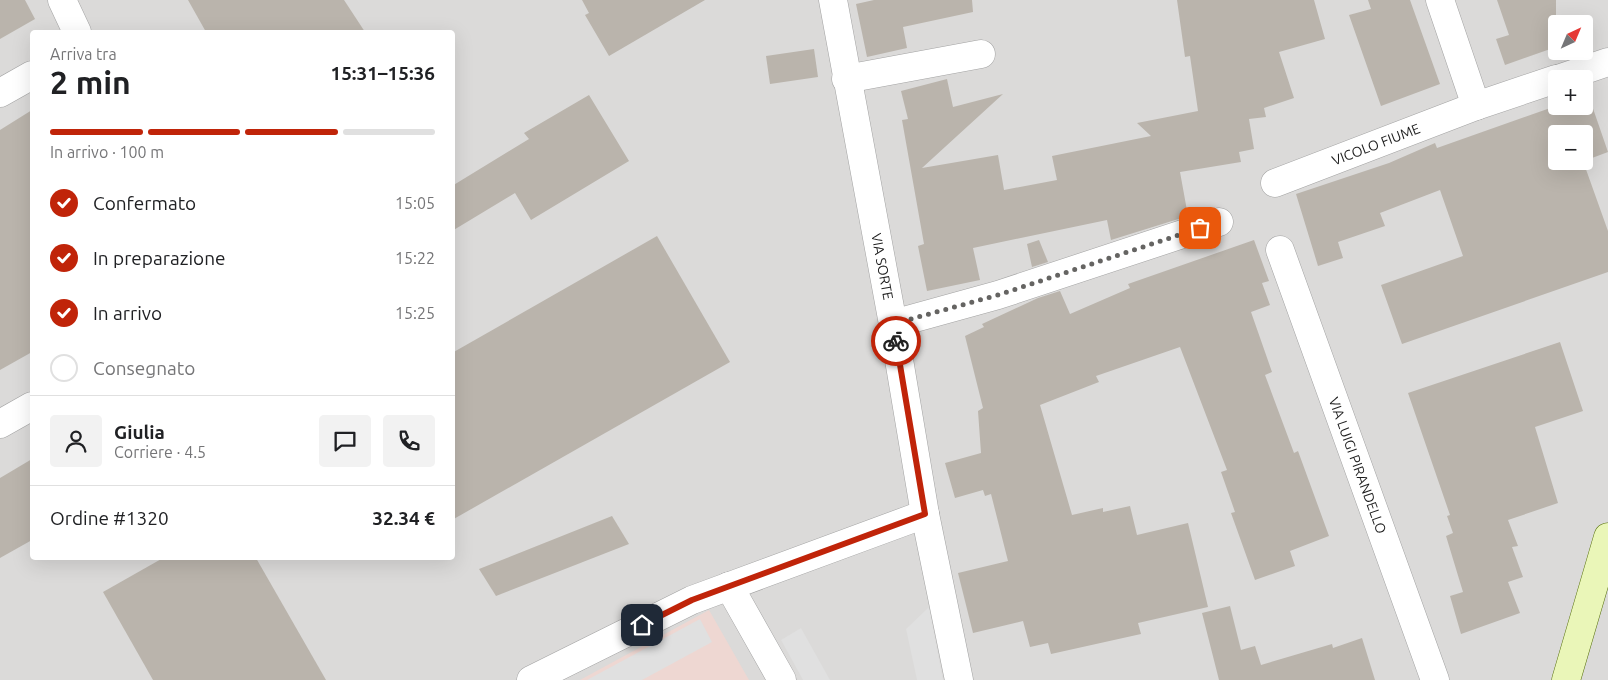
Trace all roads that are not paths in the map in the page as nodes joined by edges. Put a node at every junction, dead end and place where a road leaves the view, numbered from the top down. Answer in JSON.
{"nodes":[{"id":1,"x":62,"y":0,"type":"edge"},
{"id":2,"x":833,"y":0,"type":"edge"},
{"id":3,"x":1440,"y":0,"type":"edge"},
{"id":4,"x":76,"y":30,"type":"edge"},
{"id":5,"x":981,"y":54,"type":"dead end"},
{"id":6,"x":1608,"y":62,"type":"edge"},
{"id":7,"x":1584,"y":70,"type":"edge"},
{"id":8,"x":30,"y":76,"type":"edge"},
{"id":9,"x":846,"y":79,"type":"junction"},
{"id":10,"x":1548,"y":82,"type":"edge"},
{"id":11,"x":0,"y":93,"type":"edge"},
{"id":12,"x":1476,"y":106,"type":"junction"},
{"id":13,"x":1275,"y":183,"type":"dead end"},
{"id":14,"x":1219,"y":222,"type":"dead end"},
{"id":15,"x":1280,"y":250,"type":"dead end"},
{"id":16,"x":893,"y":324,"type":"junction"},
{"id":17,"x":30,"y":407,"type":"edge"},
{"id":18,"x":0,"y":424,"type":"edge"},
{"id":19,"x":925,"y":514,"type":"junction"},
{"id":20,"x":1608,"y":538,"type":"edge"},
{"id":21,"x":729,"y":586,"type":"junction"},
{"id":22,"x":532,"y":680,"type":"edge"},
{"id":23,"x":782,"y":680,"type":"edge"},
{"id":24,"x":959,"y":680,"type":"edge"},
{"id":25,"x":1435,"y":680,"type":"edge"},
{"id":26,"x":1566,"y":680,"type":"edge"}],
"edges":[{"from":1,"to":4,"type":"street"},
{"from":2,"to":9,"type":"street","name":"VIA SORTE"},
{"from":3,"to":12,"type":"street"},
{"from":5,"to":9,"type":"street"},
{"from":6,"to":7,"type":"street","name":"VICOLO FIUME"},
{"from":8,"to":11,"type":"street"},
{"from":9,"to":16,"type":"street","name":"VIA SORTE"},
{"from":10,"to":12,"type":"street","name":"VICOLO FIUME"},
{"from":12,"to":13,"type":"street","name":"VICOLO FIUME"},
{"from":14,"to":16,"type":"street"},
{"from":15,"to":25,"type":"street","name":"VIA LUIGI PIRANDELLO"},
{"from":16,"to":19,"type":"street","name":"VIA SORTE"},
{"from":17,"to":18,"type":"street"},
{"from":19,"to":21,"type":"street"},
{"from":19,"to":24,"type":"street","name":"VIA SORTE"},
{"from":20,"to":26,"type":"main road"},
{"from":21,"to":22,"type":"street"},
{"from":21,"to":23,"type":"street"}]}
